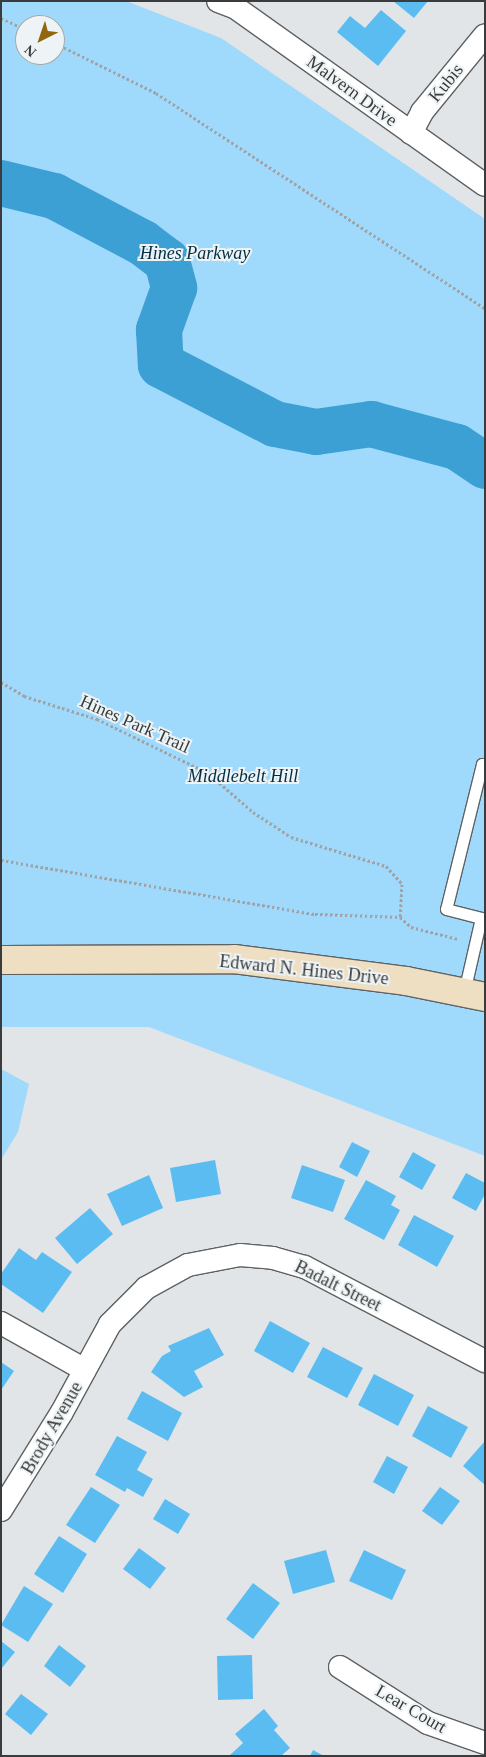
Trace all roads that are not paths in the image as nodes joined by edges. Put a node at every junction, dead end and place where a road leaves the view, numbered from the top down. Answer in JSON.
{"nodes":[{"id":1,"x":218,"y":1,"type":"edge"},
{"id":2,"x":485,"y":35,"type":"edge"},
{"id":3,"x":411,"y":133,"type":"junction"},
{"id":4,"x":485,"y":185,"type":"edge"},
{"id":5,"x":485,"y":764,"type":"edge"},
{"id":6,"x":483,"y":919,"type":"edge"},
{"id":7,"x":1,"y":960,"type":"edge"},
{"id":8,"x":475,"y":995,"type":"edge"},
{"id":9,"x":1,"y":1323,"type":"edge"},
{"id":10,"x":485,"y":1361,"type":"edge"},
{"id":11,"x":85,"y":1370,"type":"junction"},
{"id":12,"x":1,"y":1510,"type":"edge"},
{"id":13,"x":340,"y":1667,"type":"dead end"},
{"id":14,"x":485,"y":1743,"type":"edge"}],
"edges":[{"from":1,"to":3,"type":"street","name":"Malvern Drive"},
{"from":2,"to":3,"type":"street","name":"Kubis"},
{"from":3,"to":4,"type":"street","name":"Malvern Drive"},
{"from":5,"to":6,"type":"lane"},
{"from":6,"to":8,"type":"lane"},
{"from":7,"to":8,"type":"street","name":"Edward N. Hines Drive"},
{"from":9,"to":11,"type":"street"},
{"from":10,"to":11,"type":"street","name":"Badalt Street"},
{"from":11,"to":12,"type":"street","name":"Brody Avenue"},
{"from":13,"to":14,"type":"street","name":"Lear Court"}]}
